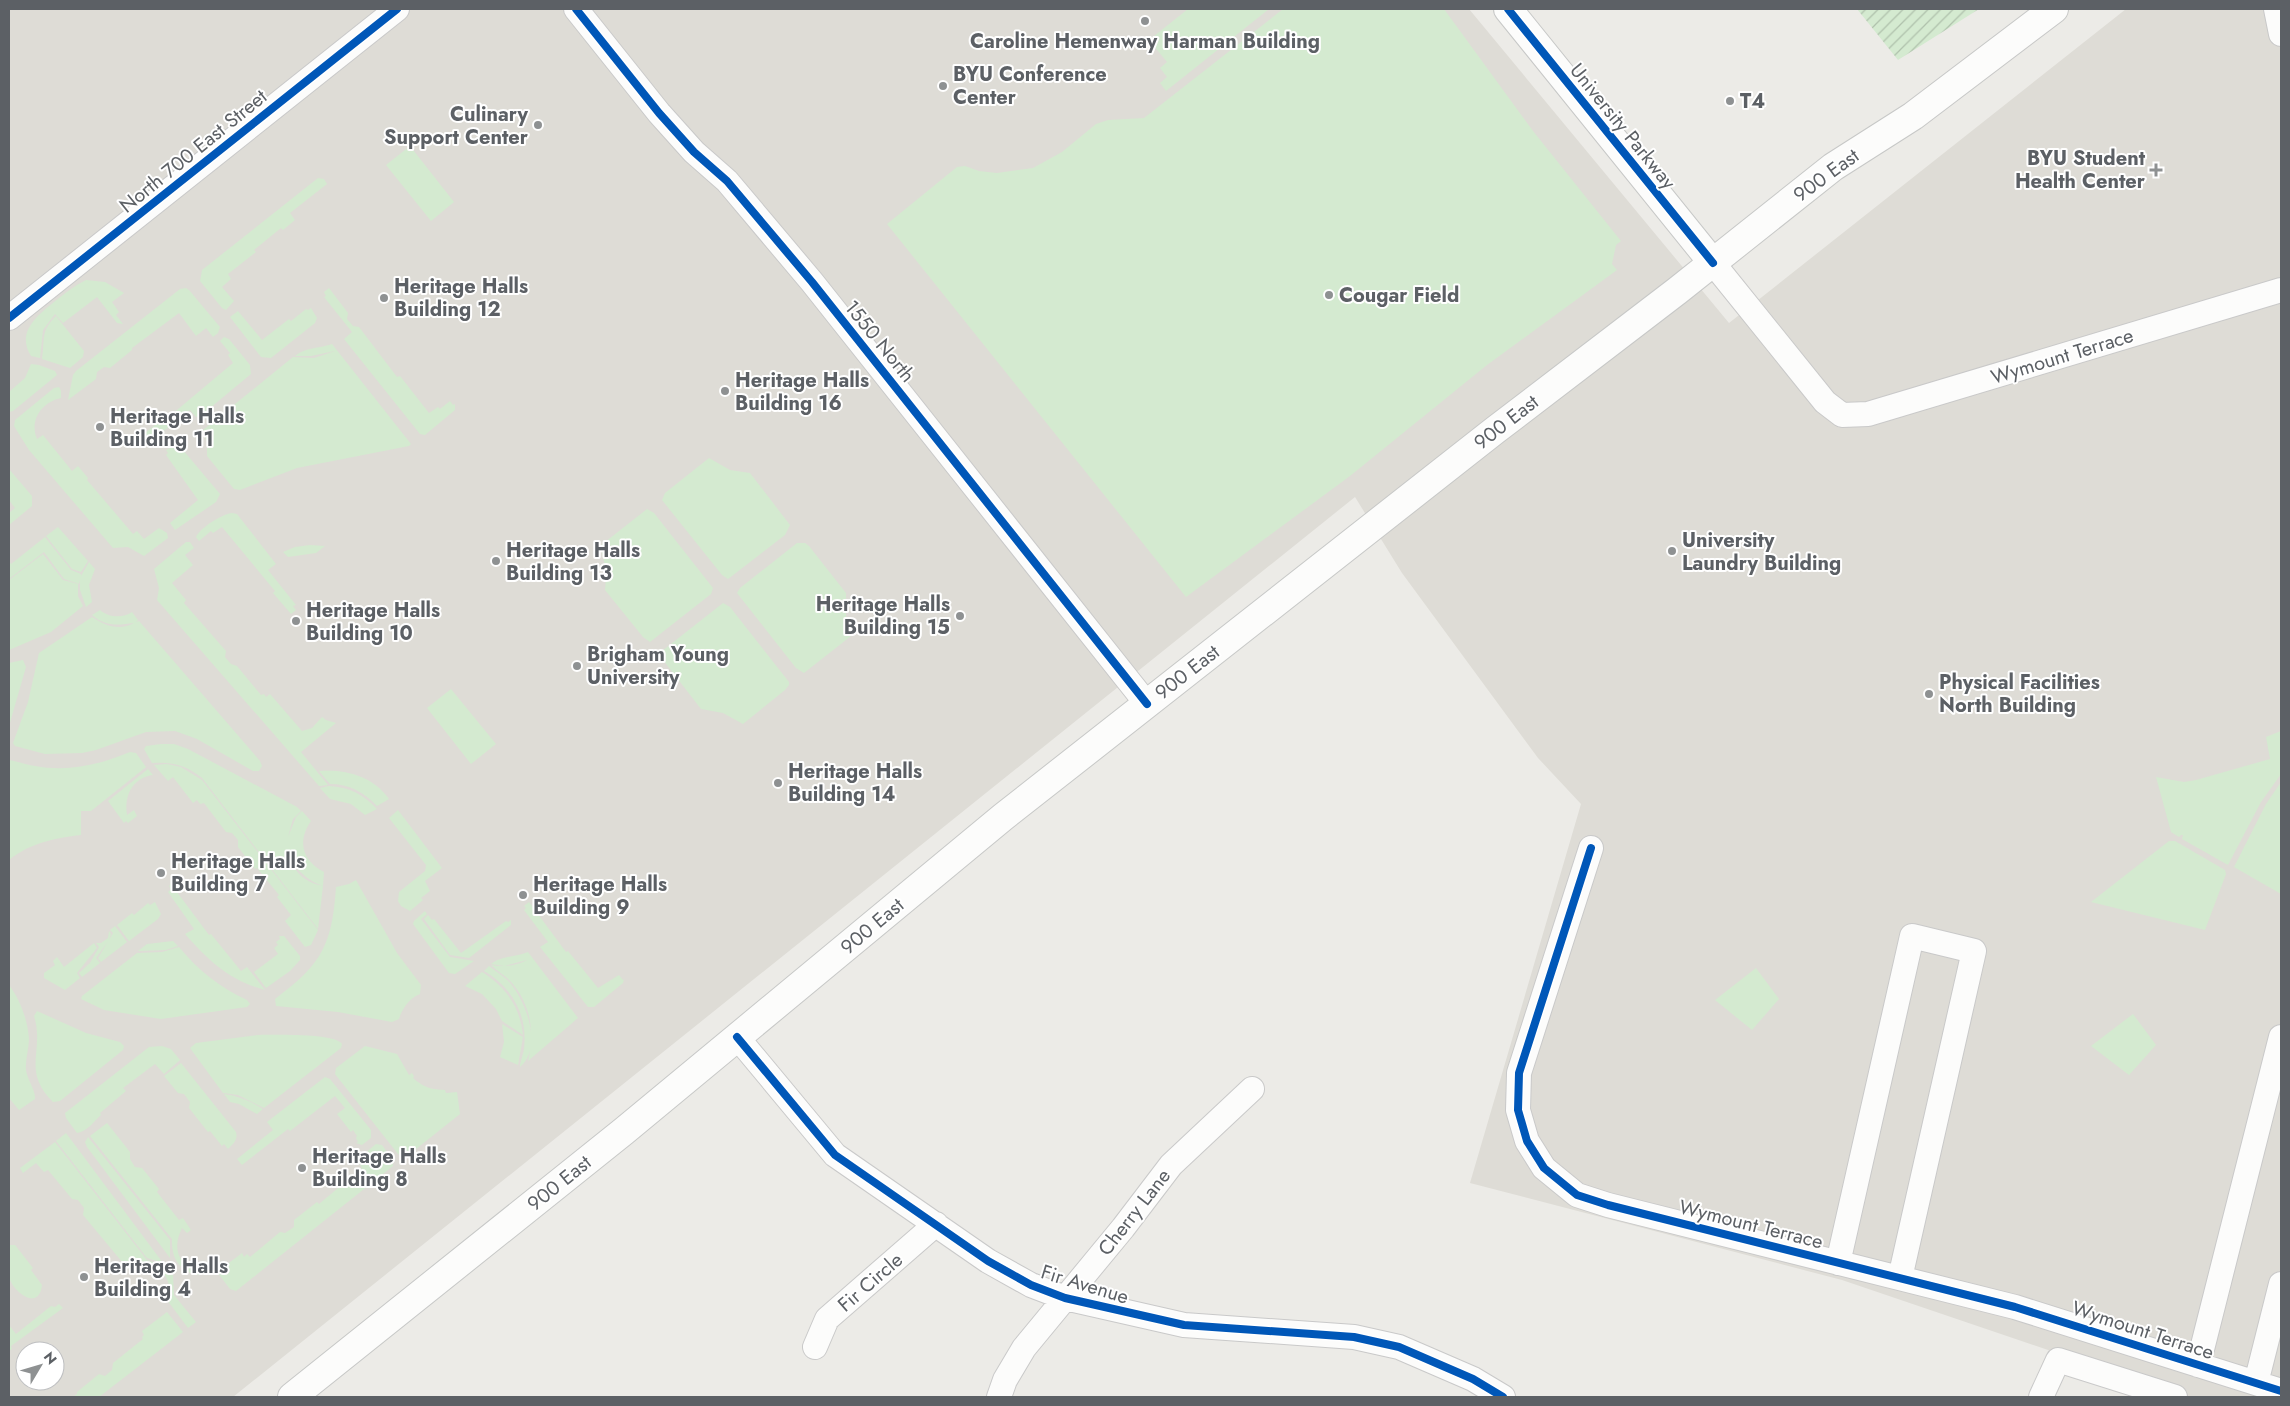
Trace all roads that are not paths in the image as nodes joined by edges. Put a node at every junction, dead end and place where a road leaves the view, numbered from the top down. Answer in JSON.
{"nodes":[{"id":1,"x":397,"y":9,"type":"edge"},
{"id":2,"x":576,"y":9,"type":"edge"},
{"id":3,"x":1508,"y":9,"type":"edge"},
{"id":4,"x":2054,"y":9,"type":"edge"},
{"id":5,"x":2276,"y":9,"type":"edge"},
{"id":6,"x":2281,"y":34,"type":"edge"},
{"id":7,"x":1713,"y":263,"type":"junction"},
{"id":8,"x":2281,"y":290,"type":"edge"},
{"id":9,"x":9,"y":318,"type":"edge"},
{"id":10,"x":1842,"y":415,"type":"joint"},
{"id":11,"x":1147,"y":704,"type":"junction"},
{"id":12,"x":1591,"y":848,"type":"dead end"},
{"id":13,"x":737,"y":1037,"type":"junction"},
{"id":14,"x":2281,"y":1037,"type":"edge"},
{"id":15,"x":1252,"y":1089,"type":"dead end"},
{"id":16,"x":936,"y":1224,"type":"junction"},
{"id":17,"x":1838,"y":1263,"type":"junction"},
{"id":18,"x":1900,"y":1278,"type":"junction"},
{"id":19,"x":2281,"y":1284,"type":"edge"},
{"id":20,"x":1065,"y":1298,"type":"junction"},
{"id":21,"x":815,"y":1348,"type":"dead end"},
{"id":22,"x":2198,"y":1364,"type":"junction"},
{"id":23,"x":2256,"y":1383,"type":"junction"},
{"id":24,"x":2281,"y":1391,"type":"edge"},
{"id":25,"x":292,"y":1397,"type":"edge"},
{"id":26,"x":999,"y":1397,"type":"edge"},
{"id":27,"x":1503,"y":1397,"type":"edge"},
{"id":28,"x":2041,"y":1397,"type":"edge"},
{"id":29,"x":2175,"y":1397,"type":"edge"}],
"edges":[{"from":1,"to":9,"type":"street","name":"North 700 East Street"},
{"from":2,"to":11,"type":"street","name":"1550 North"},
{"from":3,"to":7,"type":"main road","name":"University Parkway"},
{"from":4,"to":7,"type":"main road","name":"900 East"},
{"from":5,"to":6,"type":"street"},
{"from":7,"to":10,"type":"street","name":"University Parkway"},
{"from":7,"to":11,"type":"main road","name":"900 East"},
{"from":8,"to":10,"type":"street","name":"Wymount Terrace"},
{"from":11,"to":13,"type":"main road","name":"900 East"},
{"from":12,"to":17,"type":"street","name":"Wymount Terrace"},
{"from":13,"to":16,"type":"street","name":"Fir Avenue"},
{"from":13,"to":25,"type":"main road","name":"900 East"},
{"from":14,"to":22,"type":"street"},
{"from":15,"to":20,"type":"street","name":"Cherry Lane"},
{"from":16,"to":20,"type":"street","name":"Fir Avenue"},
{"from":16,"to":21,"type":"street","name":"Fir Circle"},
{"from":17,"to":18,"type":"street","name":"Wymount Terrace"},
{"from":17,"to":18,"type":"street"},
{"from":18,"to":22,"type":"street","name":"Wymount Terrace"},
{"from":19,"to":23,"type":"street"},
{"from":20,"to":26,"type":"street","name":"Cherry Lane"},
{"from":20,"to":27,"type":"street","name":"Fir Avenue"},
{"from":22,"to":23,"type":"street","name":"Wymount Terrace"},
{"from":23,"to":24,"type":"street","name":"Wymount Terrace"},
{"from":28,"to":29,"type":"street"}]}
